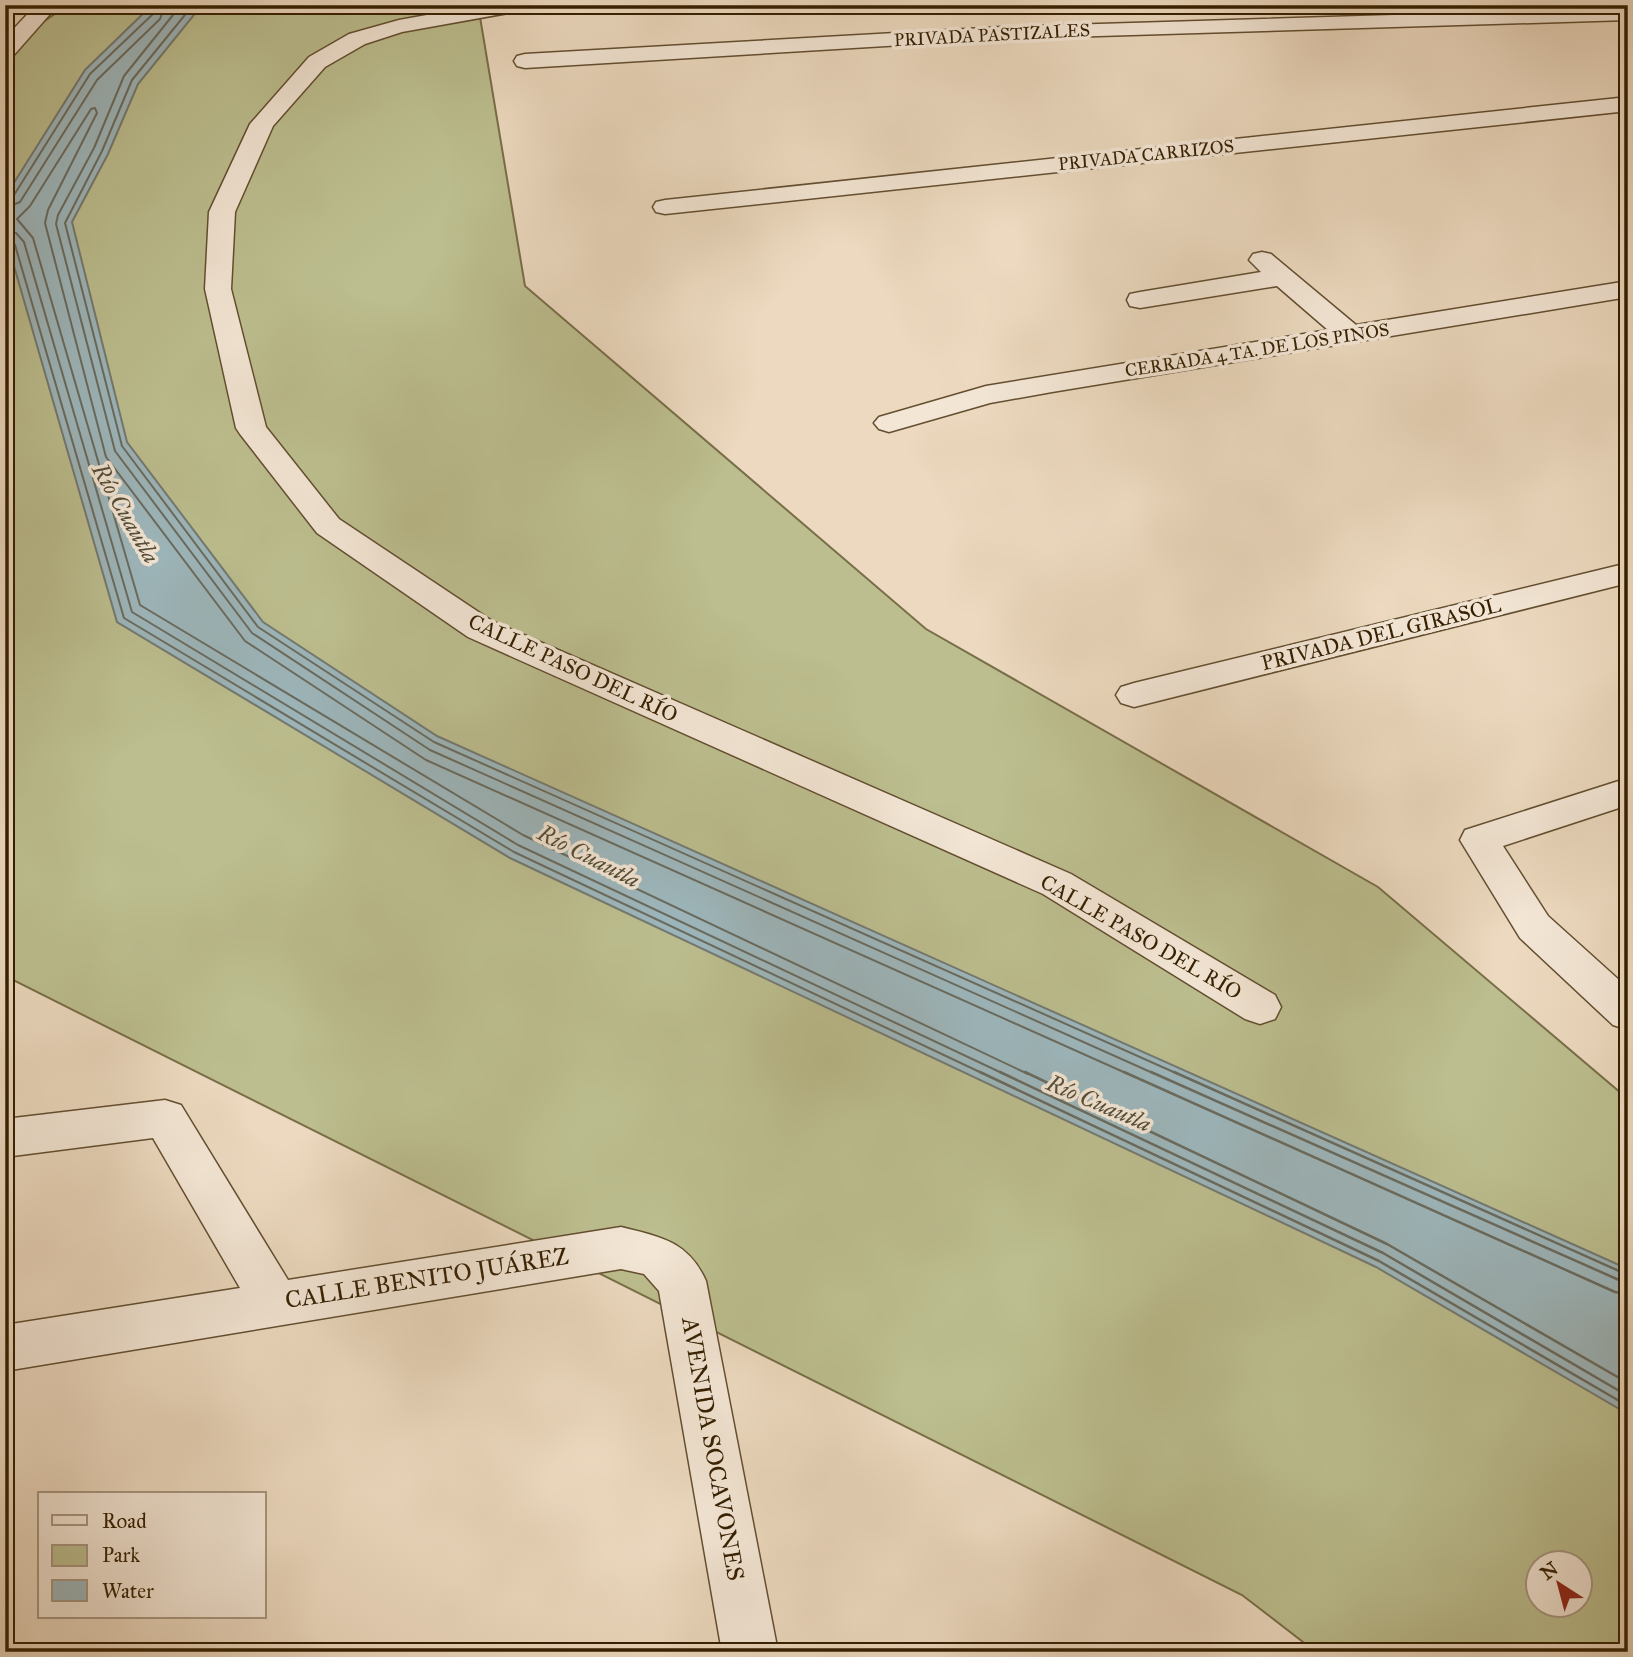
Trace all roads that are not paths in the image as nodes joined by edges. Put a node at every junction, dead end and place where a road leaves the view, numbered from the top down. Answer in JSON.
{"nodes":[{"id":1,"x":48,"y":5,"type":"edge"},
{"id":2,"x":519,"y":5,"type":"edge"},
{"id":3,"x":1628,"y":14,"type":"edge"},
{"id":4,"x":5,"y":51,"type":"edge"},
{"id":5,"x":525,"y":61,"type":"dead end"},
{"id":6,"x":1628,"y":104,"type":"edge"},
{"id":7,"x":665,"y":207,"type":"dead end"},
{"id":8,"x":1261,"y":259,"type":"dead end"},
{"id":9,"x":1282,"y":277,"type":"junction"},
{"id":10,"x":1628,"y":289,"type":"edge"},
{"id":11,"x":1140,"y":300,"type":"dead end"},
{"id":12,"x":1352,"y":336,"type":"junction"},
{"id":13,"x":889,"y":423,"type":"dead end"},
{"id":14,"x":1628,"y":573,"type":"edge"},
{"id":15,"x":1134,"y":695,"type":"dead end"},
{"id":16,"x":1628,"y":791,"type":"edge"},
{"id":17,"x":1260,"y":1007,"type":"dead end"},
{"id":18,"x":1628,"y":1013,"type":"edge"},
{"id":19,"x":5,"y":1138,"type":"edge"},
{"id":20,"x":658,"y":1257,"type":"joint"},
{"id":21,"x":276,"y":1304,"type":"junction"},
{"id":22,"x":5,"y":1348,"type":"edge"},
{"id":23,"x":750,"y":1652,"type":"edge"}],
"edges":[{"from":1,"to":4,"type":"street"},
{"from":2,"to":17,"type":"street","name":"CALLE PASO DEL RÍO"},
{"from":3,"to":5,"type":"street","name":"PRIVADA PASTIZALES"},
{"from":6,"to":7,"type":"street","name":"PRIVADA CARRIZOS"},
{"from":8,"to":9,"type":"street"},
{"from":9,"to":11,"type":"street"},
{"from":9,"to":12,"type":"street"},
{"from":10,"to":12,"type":"street","name":"CERRADA 4 TA. DE LOS PINOS"},
{"from":12,"to":13,"type":"street","name":"CERRADA 4 TA. DE LOS PINOS"},
{"from":14,"to":15,"type":"street","name":"PRIVADA DEL GIRASOL"},
{"from":16,"to":18,"type":"street"},
{"from":19,"to":21,"type":"street","name":"CALLE BENITO JUÁREZ"},
{"from":20,"to":21,"type":"street","name":"CALLE BENITO JUÁREZ"},
{"from":20,"to":23,"type":"street","name":"AVENIDA SOCAVONES"},
{"from":21,"to":22,"type":"street"}]}
